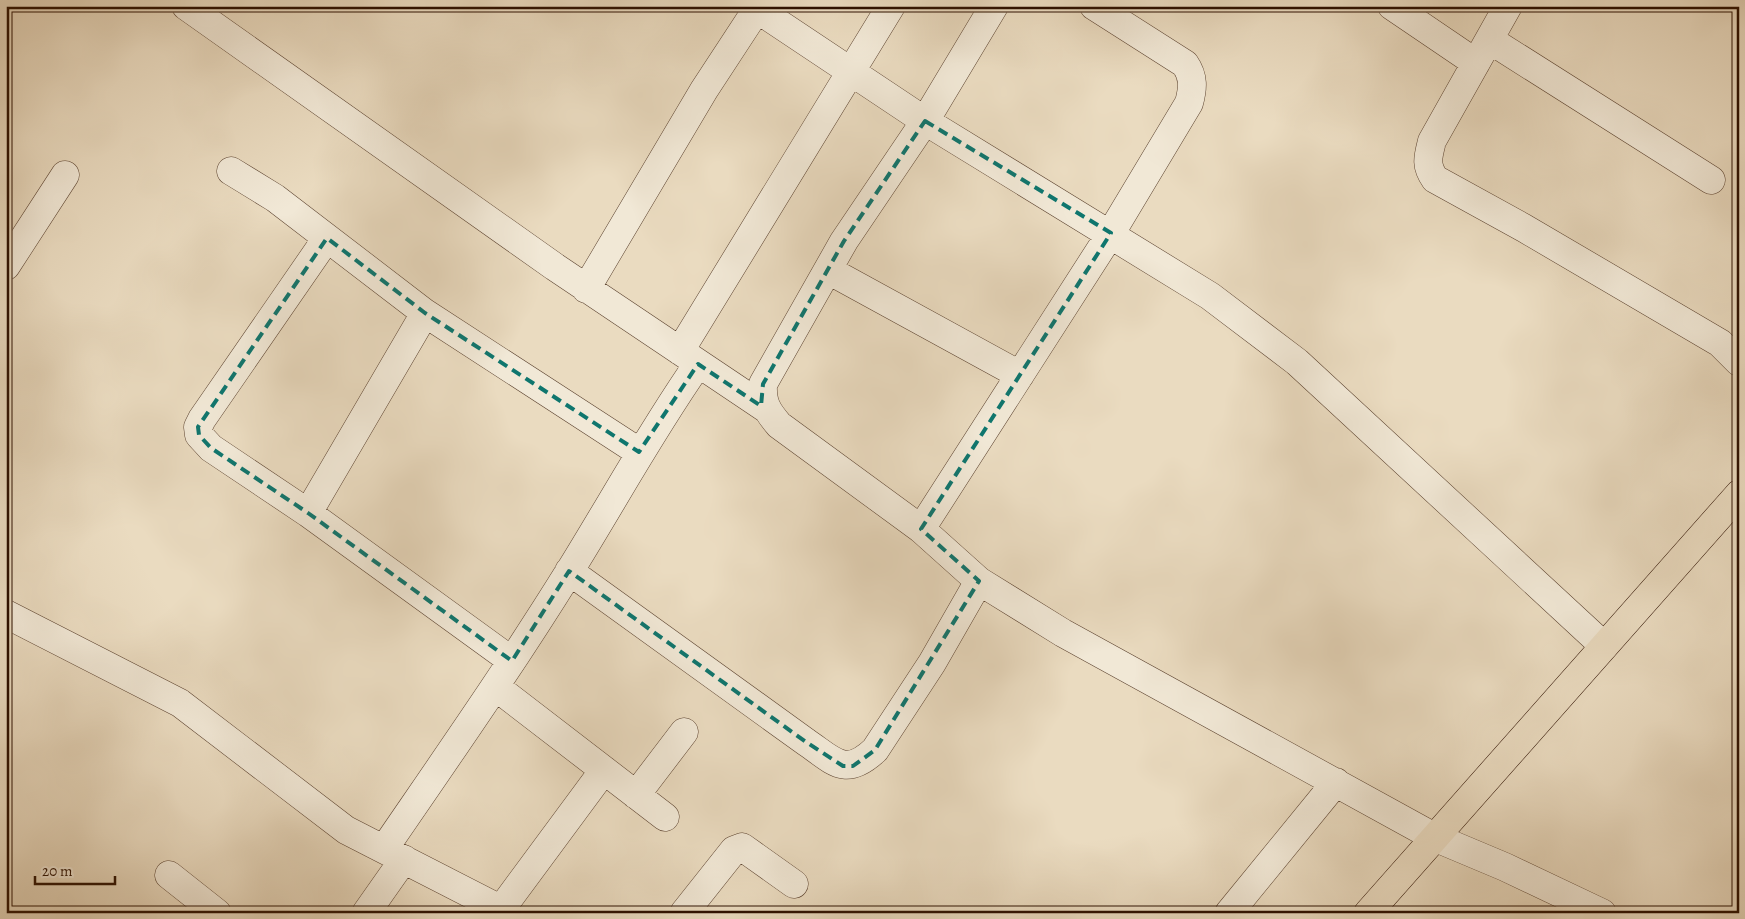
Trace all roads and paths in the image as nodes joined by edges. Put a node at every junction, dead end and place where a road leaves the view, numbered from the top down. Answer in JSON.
{"nodes":[{"id":1,"x":186,"y":6,"type":"edge"},
{"id":2,"x":891,"y":6,"type":"edge"},
{"id":3,"x":994,"y":6,"type":"edge"},
{"id":4,"x":1094,"y":6,"type":"edge"},
{"id":5,"x":1392,"y":6,"type":"edge"},
{"id":6,"x":1508,"y":6,"type":"edge"},
{"id":7,"x":758,"y":8,"type":"edge"},
{"id":8,"x":1490,"y":40,"type":"junction"},
{"id":9,"x":1476,"y":63,"type":"junction"},
{"id":10,"x":852,"y":72,"type":"junction"},
{"id":11,"x":926,"y":121,"type":"junction"},
{"id":12,"x":232,"y":171,"type":"dead end"},
{"id":13,"x":65,"y":175,"type":"dead end"},
{"id":14,"x":1711,"y":180,"type":"dead end"},
{"id":15,"x":1111,"y":233,"type":"junction"},
{"id":16,"x":327,"y":238,"type":"junction"},
{"id":17,"x":6,"y":266,"type":"edge"},
{"id":18,"x":828,"y":270,"type":"junction"},
{"id":19,"x":586,"y":288,"type":"junction"},
{"id":20,"x":425,"y":313,"type":"junction"},
{"id":21,"x":689,"y":357,"type":"junction"},
{"id":22,"x":1739,"y":362,"type":"edge"},
{"id":23,"x":1020,"y":375,"type":"junction"},
{"id":24,"x":765,"y":408,"type":"junction"},
{"id":25,"x":639,"y":452,"type":"junction"},
{"id":26,"x":1739,"y":494,"type":"edge"},
{"id":27,"x":308,"y":513,"type":"junction"},
{"id":28,"x":921,"y":529,"type":"junction"},
{"id":29,"x":570,"y":571,"type":"junction"},
{"id":30,"x":980,"y":581,"type":"junction"},
{"id":31,"x":6,"y":614,"type":"edge"},
{"id":32,"x":1604,"y":646,"type":"junction"},
{"id":33,"x":512,"y":661,"type":"junction"},
{"id":34,"x":496,"y":687,"type":"junction"},
{"id":35,"x":684,"y":732,"type":"dead end"},
{"id":36,"x":604,"y":770,"type":"junction"},
{"id":37,"x":1336,"y":782,"type":"junction"},
{"id":38,"x":636,"y":795,"type":"junction"},
{"id":39,"x":665,"y":817,"type":"dead end"},
{"id":40,"x":1436,"y":838,"type":"junction"},
{"id":41,"x":394,"y":854,"type":"junction"},
{"id":42,"x":170,"y":876,"type":"dead end"},
{"id":43,"x":794,"y":884,"type":"dead end"},
{"id":44,"x":505,"y":910,"type":"edge"},
{"id":45,"x":217,"y":913,"type":"edge"},
{"id":46,"x":366,"y":913,"type":"edge"},
{"id":47,"x":684,"y":913,"type":"edge"},
{"id":48,"x":1229,"y":913,"type":"edge"},
{"id":49,"x":1368,"y":913,"type":"edge"},
{"id":50,"x":1602,"y":913,"type":"edge"}],
"edges":[{"from":1,"to":19,"type":"street"},
{"from":2,"to":10,"type":"street"},
{"from":3,"to":11,"type":"street"},
{"from":4,"to":15,"type":"street"},
{"from":5,"to":9,"type":"street"},
{"from":6,"to":8,"type":"street"},
{"from":7,"to":10,"type":"street"},
{"from":7,"to":19,"type":"street"},
{"from":8,"to":9,"type":"street"},
{"from":8,"to":14,"type":"street"},
{"from":9,"to":22,"type":"street"},
{"from":10,"to":11,"type":"street"},
{"from":10,"to":21,"type":"street"},
{"from":11,"to":15,"type":"street"},
{"from":11,"to":18,"type":"street"},
{"from":12,"to":16,"type":"street"},
{"from":13,"to":17,"type":"street"},
{"from":15,"to":23,"type":"street"},
{"from":15,"to":32,"type":"street"},
{"from":16,"to":20,"type":"street"},
{"from":16,"to":27,"type":"street"},
{"from":18,"to":23,"type":"street"},
{"from":18,"to":24,"type":"street"},
{"from":19,"to":21,"type":"street"},
{"from":20,"to":25,"type":"street"},
{"from":20,"to":27,"type":"street"},
{"from":21,"to":24,"type":"street"},
{"from":21,"to":25,"type":"street"},
{"from":23,"to":28,"type":"street"},
{"from":24,"to":28,"type":"street"},
{"from":25,"to":29,"type":"street"},
{"from":26,"to":32,"type":"highway"},
{"from":27,"to":33,"type":"street"},
{"from":28,"to":30,"type":"street"},
{"from":29,"to":30,"type":"street"},
{"from":29,"to":33,"type":"street"},
{"from":30,"to":37,"type":"street"},
{"from":31,"to":41,"type":"street"},
{"from":32,"to":40,"type":"highway"},
{"from":33,"to":34,"type":"street"},
{"from":34,"to":36,"type":"street"},
{"from":34,"to":41,"type":"street"},
{"from":35,"to":38,"type":"street"},
{"from":36,"to":38,"type":"street"},
{"from":36,"to":44,"type":"street"},
{"from":37,"to":40,"type":"street"},
{"from":37,"to":48,"type":"street"},
{"from":38,"to":39,"type":"street"},
{"from":40,"to":49,"type":"highway"},
{"from":40,"to":50,"type":"street"},
{"from":41,"to":44,"type":"street"},
{"from":41,"to":46,"type":"street"},
{"from":42,"to":45,"type":"street"},
{"from":43,"to":47,"type":"street"}]}
